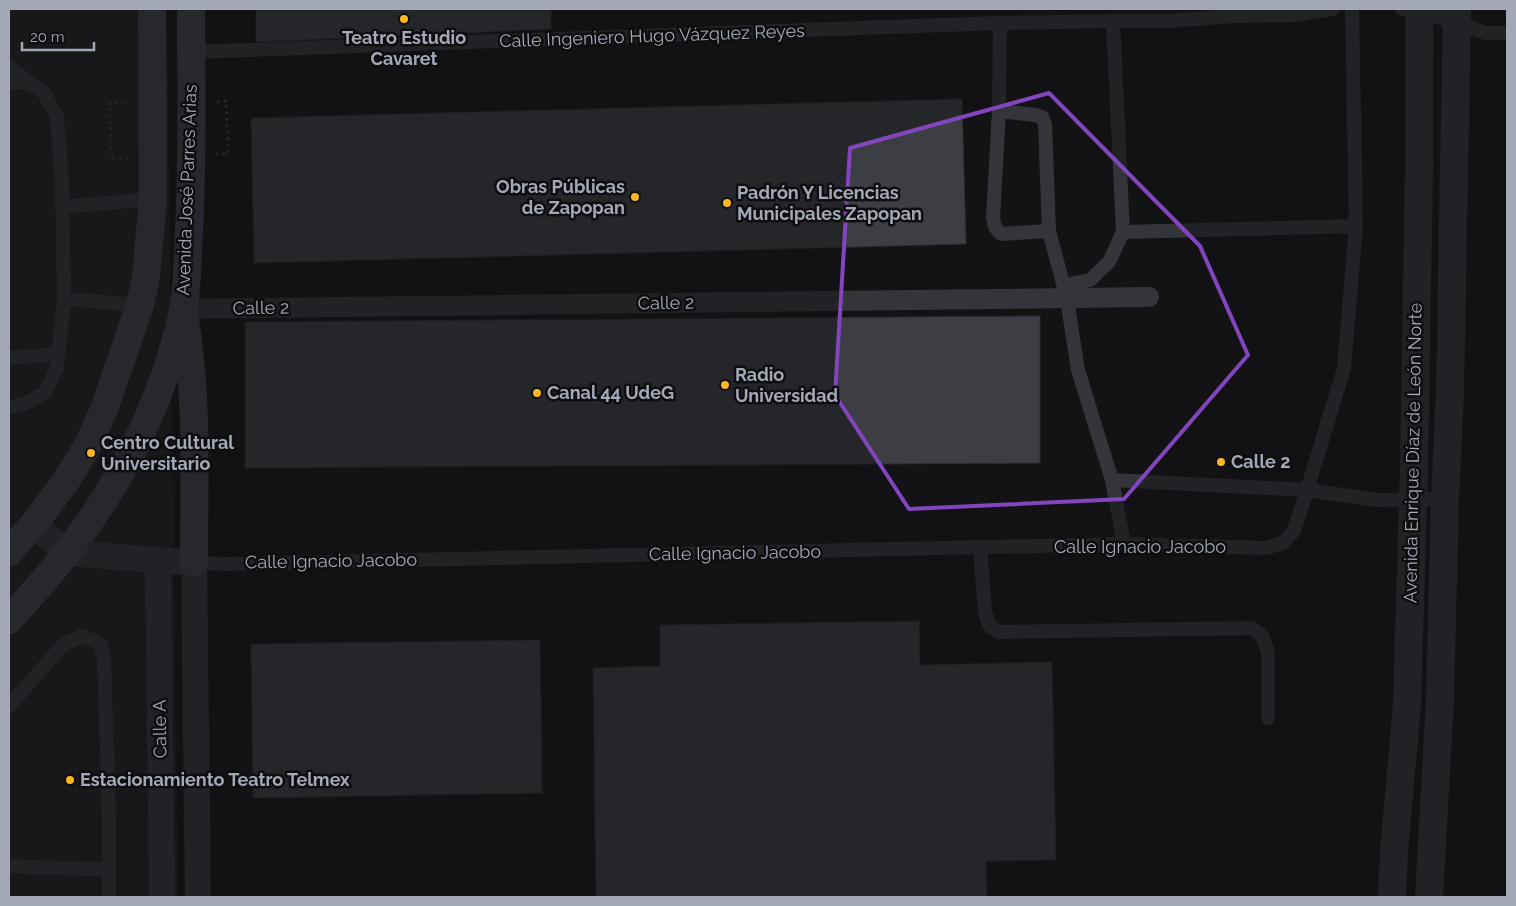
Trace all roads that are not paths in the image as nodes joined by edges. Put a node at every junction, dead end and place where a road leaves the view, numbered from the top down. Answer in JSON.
{"nodes":[{"id":1,"x":152,"y":9,"type":"edge"},
{"id":2,"x":191,"y":9,"type":"edge"},
{"id":3,"x":1333,"y":9,"type":"edge"},
{"id":4,"x":1352,"y":9,"type":"edge"},
{"id":5,"x":1413,"y":10,"type":"edge"},
{"id":6,"x":1234,"y":12,"type":"edge"},
{"id":7,"x":1457,"y":15,"type":"edge"},
{"id":8,"x":1113,"y":21,"type":"junction"},
{"id":9,"x":1000,"y":24,"type":"junction"},
{"id":10,"x":1507,"y":33,"type":"edge"},
{"id":11,"x":191,"y":52,"type":"junction"},
{"id":12,"x":9,"y":65,"type":"edge"},
{"id":13,"x":28,"y":82,"type":"junction"},
{"id":14,"x":9,"y":83,"type":"edge"},
{"id":15,"x":999,"y":111,"type":"junction"},
{"id":16,"x":153,"y":199,"type":"junction"},
{"id":17,"x":62,"y":207,"type":"junction"},
{"id":18,"x":1356,"y":226,"type":"junction"},
{"id":19,"x":1050,"y":231,"type":"junction"},
{"id":20,"x":1123,"y":232,"type":"junction"},
{"id":21,"x":1066,"y":292,"type":"junction"},
{"id":22,"x":1149,"y":298,"type":"dead end"},
{"id":23,"x":64,"y":299,"type":"junction"},
{"id":24,"x":140,"y":305,"type":"junction"},
{"id":25,"x":183,"y":309,"type":"junction"},
{"id":26,"x":58,"y":354,"type":"junction"},
{"id":27,"x":9,"y":358,"type":"edge"},
{"id":28,"x":9,"y":407,"type":"edge"},
{"id":29,"x":1112,"y":480,"type":"junction"},
{"id":30,"x":1307,"y":490,"type":"junction"},
{"id":31,"x":1412,"y":499,"type":"junction"},
{"id":32,"x":1445,"y":499,"type":"junction"},
{"id":33,"x":34,"y":524,"type":"junction"},
{"id":34,"x":1124,"y":544,"type":"junction"},
{"id":35,"x":980,"y":548,"type":"junction"},
{"id":36,"x":9,"y":552,"type":"edge"},
{"id":37,"x":67,"y":553,"type":"junction"},
{"id":38,"x":158,"y":561,"type":"junction"},
{"id":39,"x":194,"y":563,"type":"junction"},
{"id":40,"x":9,"y":620,"type":"edge"},
{"id":41,"x":9,"y":706,"type":"edge"},
{"id":42,"x":1268,"y":718,"type":"dead end"},
{"id":43,"x":9,"y":866,"type":"edge"},
{"id":44,"x":109,"y":870,"type":"junction"},
{"id":45,"x":109,"y":897,"type":"edge"},
{"id":46,"x":162,"y":897,"type":"edge"},
{"id":47,"x":198,"y":897,"type":"edge"},
{"id":48,"x":1392,"y":897,"type":"edge"},
{"id":49,"x":1429,"y":897,"type":"edge"}],
"edges":[{"from":1,"to":16,"type":"main road","name":"Avenida José Parres Arias"},
{"from":2,"to":11,"type":"main road","name":"Avenida José Parres Arias"},
{"from":3,"to":6,"type":"lane","name":"Calle Ingeniero Hugo Vázquez Reyes"},
{"from":4,"to":18,"type":"lane","name":"Calle Ignacio Jacobo"},
{"from":5,"to":7,"type":"lane"},
{"from":5,"to":31,"type":"street","name":"Avenida Enrique Díaz de León Norte"},
{"from":6,"to":8,"type":"lane","name":"Calle Ingeniero Hugo Vázquez Reyes"},
{"from":7,"to":10,"type":"lane"},
{"from":7,"to":32,"type":"street","name":"Avenida Enrique Díaz de León Norte"},
{"from":8,"to":9,"type":"lane","name":"Calle Ingeniero Hugo Vázquez Reyes"},
{"from":8,"to":20,"type":"lane"},
{"from":9,"to":11,"type":"lane","name":"Calle Ingeniero Hugo Vázquez Reyes"},
{"from":9,"to":15,"type":"lane"},
{"from":11,"to":25,"type":"main road","name":"Avenida José Parres Arias"},
{"from":12,"to":13,"type":"lane"},
{"from":13,"to":14,"type":"lane"},
{"from":13,"to":17,"type":"lane"},
{"from":15,"to":19,"type":"lane"},
{"from":15,"to":19,"type":"lane"},
{"from":16,"to":17,"type":"lane"},
{"from":16,"to":24,"type":"main road","name":"Avenida José Parres Arias"},
{"from":17,"to":23,"type":"lane"},
{"from":18,"to":20,"type":"lane"},
{"from":18,"to":30,"type":"lane","name":"Calle Ignacio Jacobo"},
{"from":19,"to":21,"type":"lane"},
{"from":20,"to":21,"type":"lane"},
{"from":21,"to":22,"type":"street","name":"Calle 2"},
{"from":21,"to":25,"type":"street","name":"Calle 2"},
{"from":21,"to":29,"type":"lane"},
{"from":23,"to":24,"type":"lane"},
{"from":23,"to":26,"type":"lane"},
{"from":24,"to":33,"type":"main road","name":"Avenida José Parres Arias"},
{"from":25,"to":37,"type":"main road","name":"Avenida José Parres Arias"},
{"from":25,"to":39,"type":"main road"},
{"from":26,"to":27,"type":"lane"},
{"from":26,"to":28,"type":"lane"},
{"from":29,"to":30,"type":"lane"},
{"from":29,"to":34,"type":"lane"},
{"from":30,"to":31,"type":"lane"},
{"from":30,"to":34,"type":"lane","name":"Calle Ignacio Jacobo"},
{"from":31,"to":32,"type":"lane"},
{"from":31,"to":48,"type":"street","name":"Avenida Enrique Díaz de León Norte"},
{"from":32,"to":49,"type":"street","name":"Avenida Enrique Díaz de León Norte"},
{"from":33,"to":36,"type":"main road","name":"Avenida José Parres Arias"},
{"from":33,"to":37,"type":"street"},
{"from":34,"to":35,"type":"lane","name":"Calle Ignacio Jacobo"},
{"from":35,"to":39,"type":"lane","name":"Calle Ignacio Jacobo"},
{"from":35,"to":42,"type":"lane"},
{"from":37,"to":38,"type":"street","name":"Calle Ignacio Jacobo"},
{"from":37,"to":40,"type":"main road","name":"Avenida José Parres Arias"},
{"from":38,"to":39,"type":"street","name":"Calle Ignacio Jacobo"},
{"from":38,"to":46,"type":"street","name":"Calle A"},
{"from":39,"to":47,"type":"street","name":"Calle A"},
{"from":41,"to":44,"type":"lane"},
{"from":43,"to":44,"type":"lane"},
{"from":44,"to":45,"type":"lane"}]}
